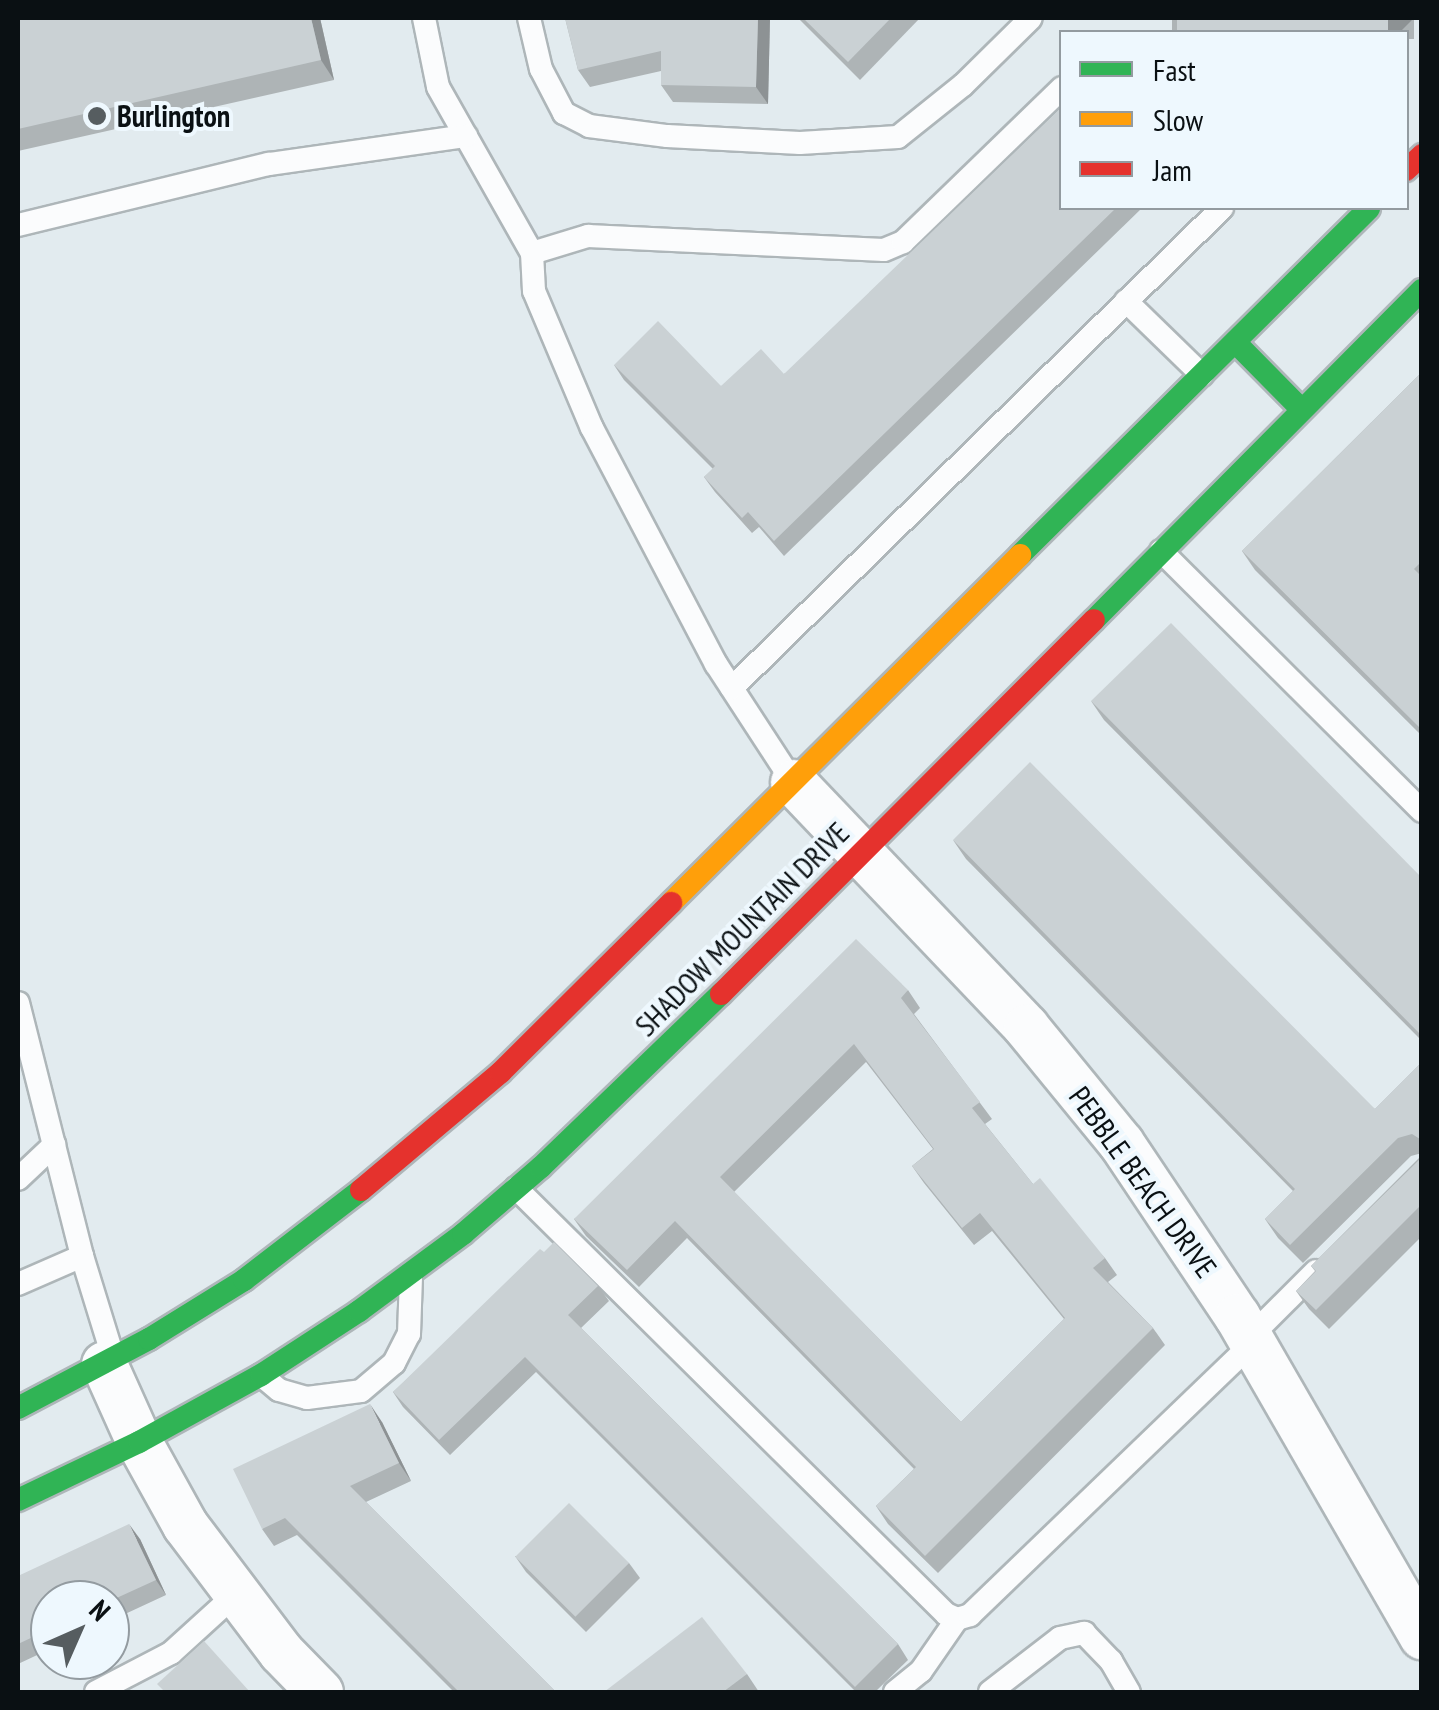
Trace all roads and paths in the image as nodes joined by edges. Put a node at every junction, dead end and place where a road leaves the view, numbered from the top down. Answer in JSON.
{"nodes":[{"id":1,"x":424,"y":18,"type":"edge"},
{"id":2,"x":528,"y":18,"type":"edge"},
{"id":3,"x":1031,"y":18,"type":"edge"},
{"id":4,"x":1059,"y":91,"type":"edge"},
{"id":5,"x":466,"y":136,"type":"junction"},
{"id":6,"x":1220,"y":210,"type":"edge"},
{"id":7,"x":1367,"y":210,"type":"edge"},
{"id":8,"x":18,"y":225,"type":"edge"},
{"id":9,"x":532,"y":253,"type":"junction"},
{"id":10,"x":1422,"y":290,"type":"edge"},
{"id":11,"x":1126,"y":301,"type":"junction"},
{"id":12,"x":1235,"y":342,"type":"junction"},
{"id":13,"x":1202,"y":375,"type":"junction"},
{"id":14,"x":1302,"y":410,"type":"junction"},
{"id":15,"x":1161,"y":551,"type":"junction"},
{"id":16,"x":732,"y":688,"type":"junction"},
{"id":17,"x":792,"y":782,"type":"junction"},
{"id":18,"x":1422,"y":810,"type":"edge"},
{"id":19,"x":862,"y":853,"type":"junction"},
{"id":20,"x":18,"y":1003,"type":"edge"},
{"id":21,"x":54,"y":1145,"type":"junction"},
{"id":22,"x":18,"y":1179,"type":"edge"},
{"id":23,"x":516,"y":1188,"type":"junction"},
{"id":24,"x":82,"y":1256,"type":"junction"},
{"id":25,"x":1329,"y":1258,"type":"edge"},
{"id":26,"x":410,"y":1273,"type":"junction"},
{"id":27,"x":18,"y":1284,"type":"edge"},
{"id":28,"x":1251,"y":1340,"type":"junction"},
{"id":29,"x":109,"y":1361,"type":"junction"},
{"id":30,"x":261,"y":1375,"type":"junction"},
{"id":31,"x":18,"y":1408,"type":"edge"},
{"id":32,"x":139,"y":1442,"type":"junction"},
{"id":33,"x":18,"y":1500,"type":"edge"},
{"id":34,"x":237,"y":1593,"type":"junction"},
{"id":35,"x":1415,"y":1607,"type":"edge"},
{"id":36,"x":957,"y":1619,"type":"junction"},
{"id":37,"x":96,"y":1692,"type":"edge"},
{"id":38,"x":320,"y":1692,"type":"edge"},
{"id":39,"x":894,"y":1692,"type":"edge"},
{"id":40,"x":990,"y":1692,"type":"edge"},
{"id":41,"x":1129,"y":1692,"type":"edge"}],
"edges":[{"from":1,"to":5,"type":"lane"},
{"from":2,"to":3,"type":"lane"},
{"from":4,"to":9,"type":"lane"},
{"from":5,"to":8,"type":"lane"},
{"from":5,"to":9,"type":"lane"},
{"from":6,"to":11,"type":"lane"},
{"from":7,"to":12,"type":"main road"},
{"from":9,"to":16,"type":"lane"},
{"from":10,"to":14,"type":"main road","name":"SHADOW MOUNTAIN DRIVE"},
{"from":11,"to":13,"type":"lane"},
{"from":11,"to":16,"type":"lane"},
{"from":12,"to":13,"type":"main road"},
{"from":12,"to":14,"type":"main road"},
{"from":13,"to":17,"type":"main road"},
{"from":14,"to":15,"type":"main road","name":"SHADOW MOUNTAIN DRIVE"},
{"from":15,"to":18,"type":"lane"},
{"from":15,"to":19,"type":"main road","name":"SHADOW MOUNTAIN DRIVE"},
{"from":16,"to":17,"type":"lane"},
{"from":17,"to":19,"type":"street","name":"PEBBLE BEACH DRIVE"},
{"from":17,"to":29,"type":"main road"},
{"from":19,"to":23,"type":"main road","name":"SHADOW MOUNTAIN DRIVE"},
{"from":19,"to":28,"type":"street","name":"PEBBLE BEACH DRIVE"},
{"from":20,"to":21,"type":"lane"},
{"from":21,"to":22,"type":"lane"},
{"from":21,"to":24,"type":"lane"},
{"from":23,"to":26,"type":"main road","name":"SHADOW MOUNTAIN DRIVE"},
{"from":23,"to":36,"type":"lane"},
{"from":24,"to":27,"type":"lane"},
{"from":24,"to":29,"type":"lane"},
{"from":25,"to":28,"type":"lane"},
{"from":26,"to":30,"type":"main road","name":"SHADOW MOUNTAIN DRIVE"},
{"from":26,"to":30,"type":"lane"},
{"from":28,"to":35,"type":"street","name":"PEBBLE BEACH DRIVE"},
{"from":28,"to":36,"type":"lane"},
{"from":29,"to":31,"type":"main road"},
{"from":29,"to":32,"type":"street"},
{"from":30,"to":32,"type":"main road","name":"SHADOW MOUNTAIN DRIVE"},
{"from":32,"to":33,"type":"main road","name":"SHADOW MOUNTAIN DRIVE"},
{"from":32,"to":34,"type":"street"},
{"from":34,"to":37,"type":"lane"},
{"from":34,"to":38,"type":"street"},
{"from":36,"to":39,"type":"lane"},
{"from":40,"to":41,"type":"lane"}]}
